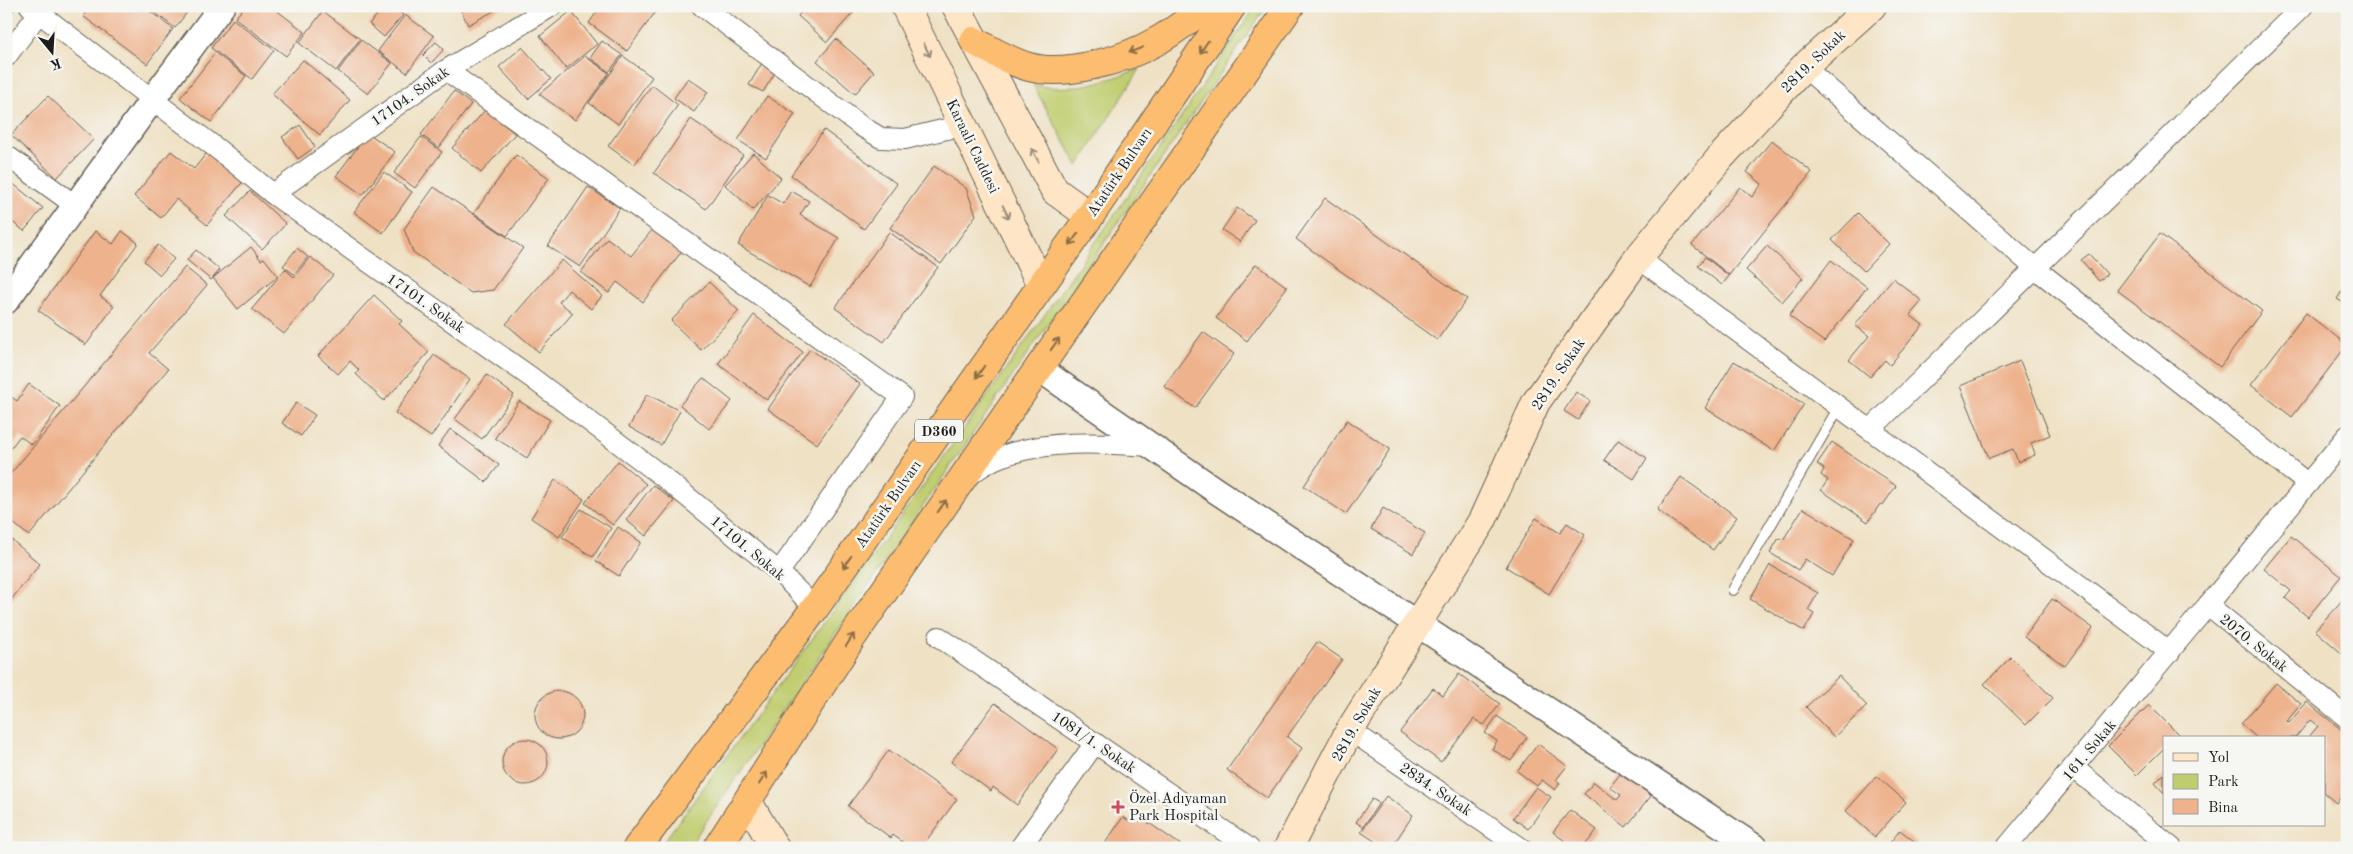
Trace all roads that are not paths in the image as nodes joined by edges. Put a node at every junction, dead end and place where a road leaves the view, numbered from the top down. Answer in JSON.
{"nodes":[{"id":1,"x":222,"y":6,"type":"edge"},
{"id":2,"x":552,"y":6,"type":"edge"},
{"id":3,"x":702,"y":6,"type":"edge"},
{"id":4,"x":905,"y":6,"type":"edge"},
{"id":5,"x":956,"y":6,"type":"edge"},
{"id":6,"x":1207,"y":6,"type":"edge"},
{"id":7,"x":1232,"y":6,"type":"edge"},
{"id":8,"x":1290,"y":6,"type":"edge"},
{"id":9,"x":1872,"y":6,"type":"edge"},
{"id":10,"x":2303,"y":6,"type":"edge"},
{"id":11,"x":38,"y":8,"type":"edge"},
{"id":12,"x":974,"y":41,"type":"junction"},
{"id":13,"x":6,"y":57,"type":"edge"},
{"id":14,"x":1804,"y":67,"type":"junction"},
{"id":15,"x":446,"y":70,"type":"junction"},
{"id":16,"x":152,"y":100,"type":"junction"},
{"id":17,"x":963,"y":125,"type":"junction"},
{"id":18,"x":6,"y":155,"type":"edge"},
{"id":19,"x":273,"y":194,"type":"junction"},
{"id":20,"x":76,"y":206,"type":"junction"},
{"id":21,"x":1090,"y":216,"type":"junction"},
{"id":22,"x":1638,"y":258,"type":"junction"},
{"id":23,"x":2036,"y":269,"type":"junction"},
{"id":24,"x":1042,"y":285,"type":"junction"},
{"id":25,"x":6,"y":301,"type":"edge"},
{"id":26,"x":1038,"y":368,"type":"junction"},
{"id":27,"x":1839,"y":407,"type":"junction"},
{"id":28,"x":1871,"y":429,"type":"junction"},
{"id":29,"x":2347,"y":436,"type":"edge"},
{"id":30,"x":1154,"y":446,"type":"junction"},
{"id":31,"x":960,"y":480,"type":"junction"},
{"id":32,"x":2308,"y":484,"type":"junction"},
{"id":33,"x":779,"y":572,"type":"junction"},
{"id":34,"x":1733,"y":590,"type":"dead end"},
{"id":35,"x":2208,"y":605,"type":"junction"},
{"id":36,"x":815,"y":608,"type":"junction"},
{"id":37,"x":1416,"y":622,"type":"junction"},
{"id":38,"x":939,"y":637,"type":"dead end"},
{"id":39,"x":2170,"y":652,"type":"junction"},
{"id":40,"x":2347,"y":718,"type":"edge"},
{"id":41,"x":1350,"y":730,"type":"junction"},
{"id":42,"x":1094,"y":743,"type":"junction"},
{"id":43,"x":2074,"y":768,"type":"junction"},
{"id":44,"x":748,"y":802,"type":"junction"},
{"id":45,"x":774,"y":847,"type":"edge"},
{"id":46,"x":637,"y":848,"type":"edge"},
{"id":47,"x":717,"y":848,"type":"edge"},
{"id":48,"x":1020,"y":848,"type":"edge"},
{"id":49,"x":1249,"y":848,"type":"edge"},
{"id":50,"x":1288,"y":848,"type":"edge"},
{"id":51,"x":1521,"y":848,"type":"edge"},
{"id":52,"x":1756,"y":848,"type":"edge"},
{"id":53,"x":2006,"y":848,"type":"edge"},
{"id":54,"x":2172,"y":848,"type":"edge"}],
"edges":[{"from":1,"to":16,"type":"street"},
{"from":2,"to":15,"type":"street","name":"17104. Sokak"},
{"from":3,"to":17,"type":"street"},
{"from":4,"to":17,"type":"main road","name":"Karaali Caddesi","one_way":true},
{"from":5,"to":12,"type":"main road"},
{"from":6,"to":12,"type":"highway","one_way":true},
{"from":7,"to":21,"type":"highway","name":"Atatürk Bulvarı","number":"D360","one_way":true},
{"from":26,"to":8,"type":"highway","number":"D360","one_way":true},
{"from":9,"to":14,"type":"main road","name":"2819. Sokak"},
{"from":10,"to":23,"type":"street"},
{"from":11,"to":13,"type":"street"},
{"from":11,"to":16,"type":"street","name":"17101. Sokak"},
{"from":21,"to":12,"type":"main road","one_way":true},
{"from":14,"to":22,"type":"main road","name":"2819. Sokak"},
{"from":14,"to":23,"type":"street"},
{"from":15,"to":19,"type":"street","name":"17104. Sokak"},
{"from":15,"to":33,"type":"street"},
{"from":16,"to":19,"type":"street","name":"17101. Sokak"},
{"from":16,"to":20,"type":"street"},
{"from":17,"to":24,"type":"main road","name":"Karaali Caddesi","one_way":true},
{"from":18,"to":20,"type":"street"},
{"from":19,"to":33,"type":"street","name":"17101. Sokak"},
{"from":20,"to":25,"type":"street"},
{"from":21,"to":24,"type":"highway","name":"Atatürk Bulvarı","number":"D360","one_way":true},
{"from":22,"to":27,"type":"street"},
{"from":22,"to":37,"type":"main road","name":"2819. Sokak"},
{"from":23,"to":28,"type":"street"},
{"from":23,"to":32,"type":"street"},
{"from":24,"to":36,"type":"highway","name":"Atatürk Bulvarı","number":"D360","one_way":true},
{"from":26,"to":30,"type":"street"},
{"from":26,"to":31,"type":"highway","number":"D360"},
{"from":27,"to":28,"type":"street"},
{"from":27,"to":34,"type":"lane"},
{"from":28,"to":39,"type":"street"},
{"from":29,"to":32,"type":"street"},
{"from":30,"to":31,"type":"street"},
{"from":30,"to":37,"type":"street"},
{"from":44,"to":31,"type":"highway","number":"D360","one_way":true},
{"from":32,"to":35,"type":"street"},
{"from":33,"to":36,"type":"street","name":"17101. Sokak"},
{"from":35,"to":39,"type":"street","name":"2070. Sokak"},
{"from":35,"to":40,"type":"street","name":"2070. Sokak"},
{"from":36,"to":46,"type":"highway","name":"Atatürk Bulvarı","number":"D360"},
{"from":37,"to":41,"type":"main road","name":"2819. Sokak"},
{"from":37,"to":52,"type":"street"},
{"from":38,"to":42,"type":"street","name":"1081/1. Sokak"},
{"from":39,"to":43,"type":"street","name":"161. Sokak"},
{"from":41,"to":50,"type":"main road","name":"2819. Sokak"},
{"from":41,"to":51,"type":"street","name":"2834. Sokak"},
{"from":42,"to":48,"type":"street"},
{"from":42,"to":49,"type":"street","name":"1081/1. Sokak"},
{"from":43,"to":53,"type":"street","name":"161. Sokak"},
{"from":43,"to":54,"type":"street"},
{"from":44,"to":45,"type":"main road"},
{"from":44,"to":47,"type":"highway","number":"D360"}]}
